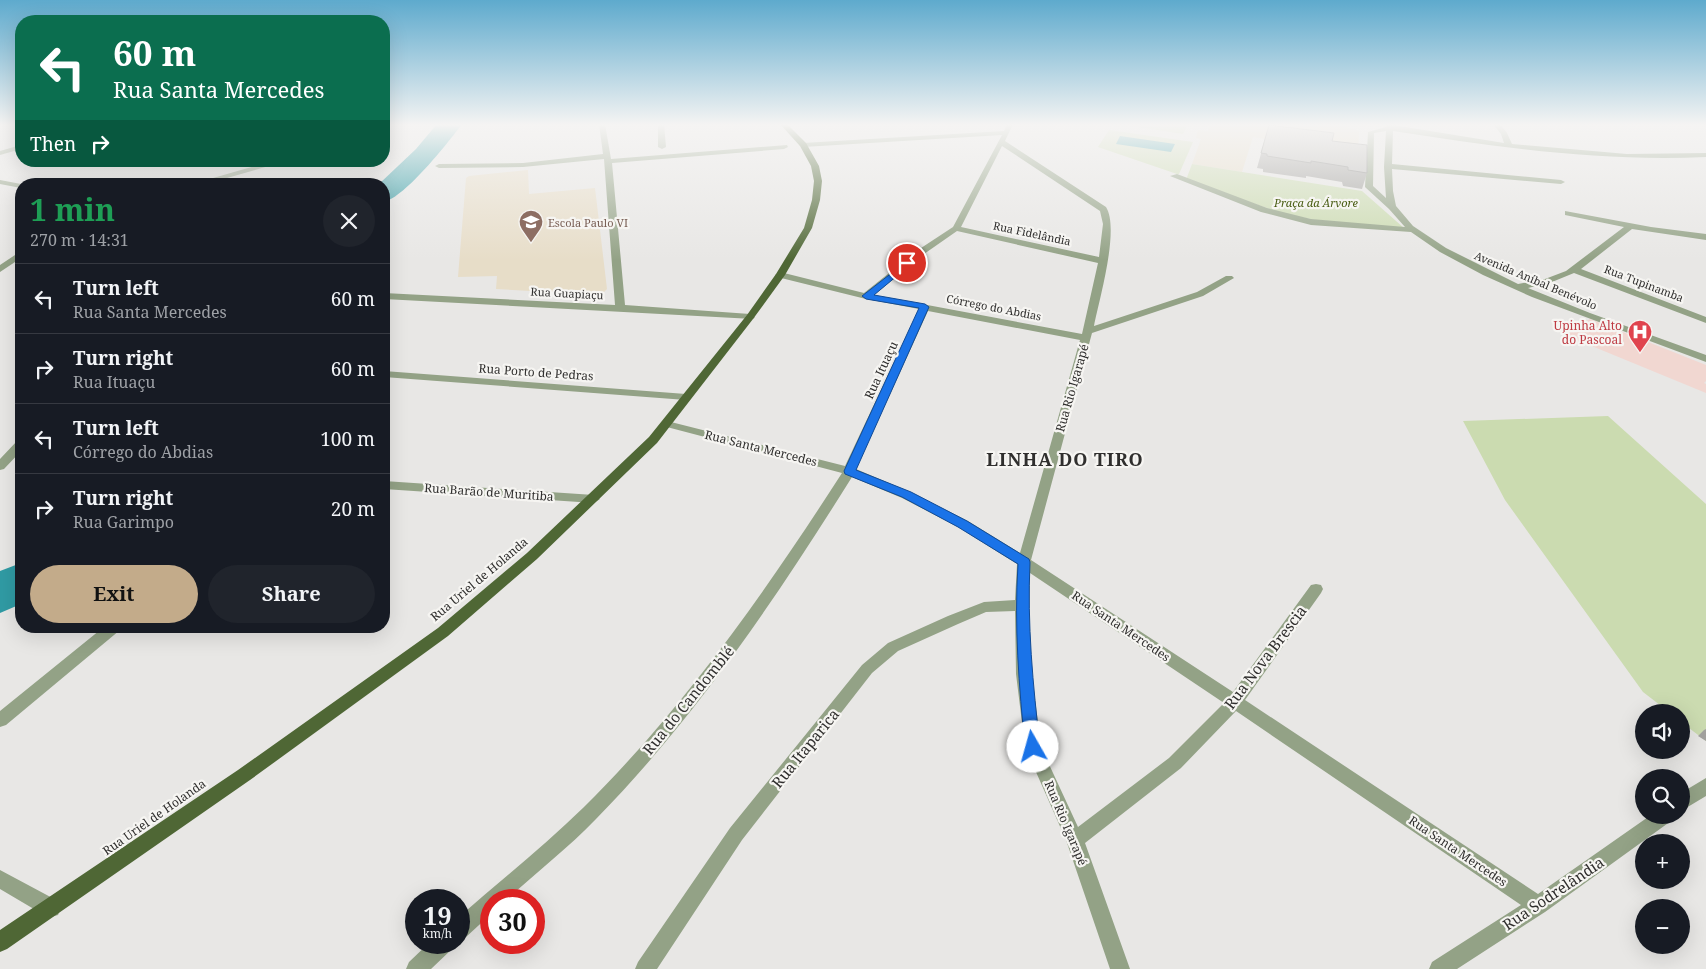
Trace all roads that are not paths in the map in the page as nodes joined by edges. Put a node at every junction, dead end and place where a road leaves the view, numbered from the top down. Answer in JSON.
{"nodes":[{"id":1,"x":251,"y":169,"type":"edge"},
{"id":2,"x":609,"y":169,"type":"edge"},
{"id":3,"x":816,"y":169,"type":"edge"},
{"id":4,"x":987,"y":169,"type":"edge"},
{"id":5,"x":1048,"y":169,"type":"edge"},
{"id":6,"x":1369,"y":169,"type":"edge"},
{"id":7,"x":1389,"y":169,"type":"edge"},
{"id":8,"x":1424,"y":169,"type":"edge"},
{"id":9,"x":1174,"y":176,"type":"dead end"},
{"id":10,"x":218,"y":178,"type":"edge"},
{"id":11,"x":0,"y":182,"type":"edge"},
{"id":12,"x":1561,"y":182,"type":"dead end"},
{"id":13,"x":15,"y":185,"type":"edge"},
{"id":14,"x":1391,"y":206,"type":"junction"},
{"id":15,"x":1568,"y":213,"type":"dead end"},
{"id":16,"x":1631,"y":226,"type":"junction"},
{"id":17,"x":956,"y":228,"type":"junction"},
{"id":18,"x":1412,"y":230,"type":"junction"},
{"id":19,"x":1706,"y":237,"type":"edge"},
{"id":20,"x":15,"y":258,"type":"edge"},
{"id":21,"x":1103,"y":261,"type":"junction"},
{"id":22,"x":0,"y":269,"type":"edge"},
{"id":23,"x":1574,"y":270,"type":"junction"},
{"id":24,"x":780,"y":275,"type":"junction"},
{"id":25,"x":1229,"y":278,"type":"dead end"},
{"id":26,"x":1518,"y":286,"type":"junction"},
{"id":27,"x":390,"y":296,"type":"edge"},
{"id":28,"x":866,"y":296,"type":"junction"},
{"id":29,"x":925,"y":307,"type":"junction"},
{"id":30,"x":620,"y":308,"type":"junction"},
{"id":31,"x":750,"y":317,"type":"junction"},
{"id":32,"x":1706,"y":320,"type":"edge"},
{"id":33,"x":1087,"y":334,"type":"junction"},
{"id":34,"x":1706,"y":359,"type":"edge"},
{"id":35,"x":390,"y":374,"type":"edge"},
{"id":36,"x":686,"y":397,"type":"junction"},
{"id":37,"x":667,"y":424,"type":"junction"},
{"id":38,"x":15,"y":450,"type":"edge"},
{"id":39,"x":0,"y":466,"type":"edge"},
{"id":40,"x":849,"y":471,"type":"junction"},
{"id":41,"x":390,"y":485,"type":"edge"},
{"id":42,"x":594,"y":498,"type":"junction"},
{"id":43,"x":1024,"y":562,"type":"junction"},
{"id":44,"x":1316,"y":589,"type":"dead end"},
{"id":45,"x":1022,"y":606,"type":"junction"},
{"id":46,"x":107,"y":633,"type":"edge"},
{"id":47,"x":1235,"y":702,"type":"junction"},
{"id":48,"x":0,"y":720,"type":"edge"},
{"id":49,"x":1704,"y":790,"type":"edge"},
{"id":50,"x":1690,"y":798,"type":"edge"},
{"id":51,"x":1652,"y":824,"type":"edge"},
{"id":52,"x":1075,"y":840,"type":"junction"},
{"id":53,"x":0,"y":879,"type":"edge"},
{"id":54,"x":504,"y":889,"type":"edge"},
{"id":55,"x":1538,"y":905,"type":"junction"},
{"id":56,"x":51,"y":908,"type":"junction"},
{"id":57,"x":480,"y":911,"type":"edge"},
{"id":58,"x":470,"y":920,"type":"edge"},
{"id":59,"x":0,"y":942,"type":"edge"},
{"id":60,"x":432,"y":954,"type":"edge"},
{"id":61,"x":416,"y":969,"type":"edge"},
{"id":62,"x":645,"y":969,"type":"edge"},
{"id":63,"x":1120,"y":969,"type":"edge"},
{"id":64,"x":1439,"y":969,"type":"edge"}],
"edges":[{"from":1,"to":10,"type":"street"},
{"from":2,"to":30,"type":"street"},
{"from":3,"to":24,"type":"main road","name":"Rua Uriel de Holanda"},
{"from":4,"to":17,"type":"street"},
{"from":5,"to":21,"type":"street","name":"Rua Rio Igarapé"},
{"from":6,"to":14,"type":"street","name":"Avenida Aníbal Benévolo"},
{"from":7,"to":14,"type":"street"},
{"from":8,"to":12,"type":"street"},
{"from":9,"to":18,"type":"street"},
{"from":11,"to":13,"type":"street"},
{"from":14,"to":18,"type":"street","name":"Avenida Aníbal Benévolo"},
{"from":15,"to":16,"type":"street"},
{"from":16,"to":19,"type":"street"},
{"from":16,"to":23,"type":"street"},
{"from":17,"to":21,"type":"street","name":"Rua Fidelândia"},
{"from":17,"to":28,"type":"street"},
{"from":18,"to":26,"type":"street","name":"Avenida Aníbal Benévolo"},
{"from":20,"to":22,"type":"street"},
{"from":21,"to":33,"type":"street","name":"Rua Rio Igarapé"},
{"from":23,"to":26,"type":"street"},
{"from":23,"to":32,"type":"street","name":"Rua Tupinamba"},
{"from":24,"to":28,"type":"street","name":"Córrego do Abdias"},
{"from":24,"to":31,"type":"main road","name":"Rua Uriel de Holanda"},
{"from":25,"to":33,"type":"street"},
{"from":26,"to":34,"type":"street","name":"Avenida Aníbal Benévolo"},
{"from":27,"to":30,"type":"street","name":"Rua Guapiaçu"},
{"from":28,"to":29,"type":"street","name":"Córrego do Abdias"},
{"from":29,"to":33,"type":"street","name":"Córrego do Abdias"},
{"from":29,"to":40,"type":"street","name":"Rua Ituaçu"},
{"from":30,"to":31,"type":"street","name":"Rua Guapiaçu"},
{"from":31,"to":36,"type":"main road","name":"Rua Uriel de Holanda"},
{"from":33,"to":43,"type":"street","name":"Rua Rio Igarapé"},
{"from":35,"to":36,"type":"street","name":"Rua Porto de Pedras"},
{"from":36,"to":37,"type":"main road","name":"Rua Uriel de Holanda"},
{"from":37,"to":40,"type":"street","name":"Rua Santa Mercedes"},
{"from":37,"to":42,"type":"main road","name":"Rua Uriel de Holanda"},
{"from":38,"to":39,"type":"street"},
{"from":40,"to":43,"type":"street","name":"Rua Santa Mercedes"},
{"from":40,"to":54,"type":"street","name":"Rua do Candomblé"},
{"from":41,"to":42,"type":"street","name":"Rua Barão de Muritiba"},
{"from":42,"to":56,"type":"main road","name":"Rua Uriel de Holanda"},
{"from":43,"to":45,"type":"street","name":"Rua Rio Igarapé"},
{"from":43,"to":47,"type":"street","name":"Rua Santa Mercedes"},
{"from":44,"to":47,"type":"street","name":"Rua Nova Brescia"},
{"from":45,"to":52,"type":"street","name":"Rua Rio Igarapé"},
{"from":45,"to":62,"type":"street","name":"Rua Itaparica"},
{"from":46,"to":48,"type":"street"},
{"from":47,"to":52,"type":"street","name":"Rua Nova Brescia"},
{"from":47,"to":55,"type":"street","name":"Rua Santa Mercedes"},
{"from":49,"to":50,"type":"street"},
{"from":51,"to":55,"type":"street","name":"Rua Sodrelândia"},
{"from":52,"to":63,"type":"street","name":"Rua Rio Igarapé"},
{"from":53,"to":56,"type":"street"},
{"from":55,"to":64,"type":"street","name":"Rua Sodrelândia"},
{"from":56,"to":59,"type":"main road","name":"Rua Uriel de Holanda"},
{"from":57,"to":58,"type":"street","name":"Rua do Candomblé"},
{"from":60,"to":61,"type":"street"}]}
